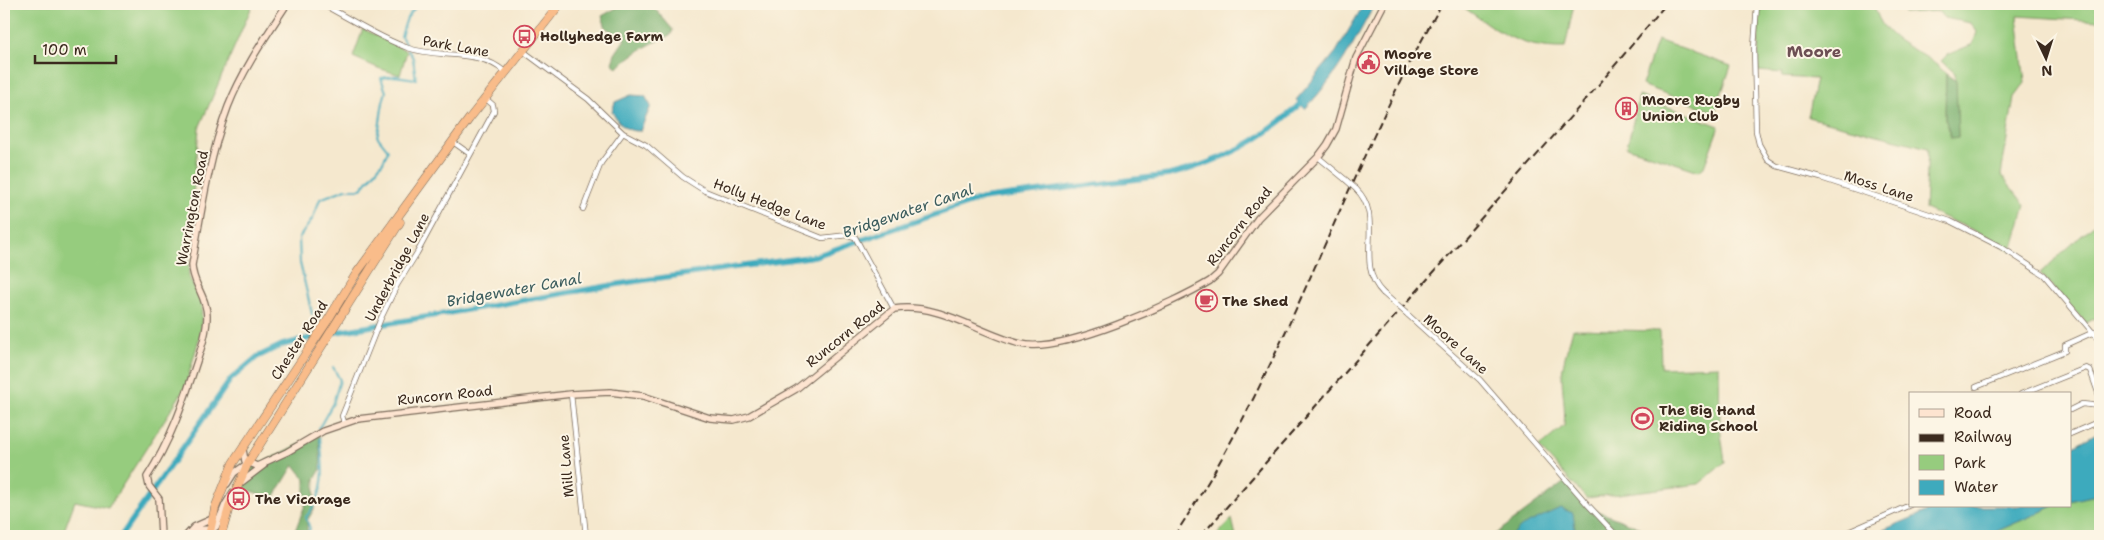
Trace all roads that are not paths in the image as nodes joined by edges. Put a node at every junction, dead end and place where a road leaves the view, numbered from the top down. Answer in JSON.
{"nodes":[{"id":1,"x":287,"y":4,"type":"edge"},
{"id":2,"x":322,"y":4,"type":"edge"},
{"id":3,"x":560,"y":4,"type":"edge"},
{"id":4,"x":1384,"y":4,"type":"edge"},
{"id":5,"x":1757,"y":4,"type":"edge"},
{"id":6,"x":522,"y":50,"type":"junction"},
{"id":7,"x":505,"y":72,"type":"junction"},
{"id":8,"x":484,"y":98,"type":"junction"},
{"id":9,"x":623,"y":133,"type":"junction"},
{"id":10,"x":453,"y":142,"type":"junction"},
{"id":11,"x":470,"y":154,"type":"junction"},
{"id":12,"x":1318,"y":157,"type":"junction"},
{"id":13,"x":434,"y":170,"type":"junction"},
{"id":14,"x":583,"y":209,"type":"dead end"},
{"id":15,"x":894,"y":309,"type":"junction"},
{"id":16,"x":2094,"y":332,"type":"junction"},
{"id":17,"x":2100,"y":341,"type":"edge"},
{"id":18,"x":1976,"y":387,"type":"dead end"},
{"id":19,"x":2026,"y":392,"type":"edge"},
{"id":20,"x":571,"y":394,"type":"junction"},
{"id":21,"x":2100,"y":398,"type":"edge"},
{"id":22,"x":2100,"y":406,"type":"edge"},
{"id":23,"x":2072,"y":409,"type":"edge"},
{"id":24,"x":2100,"y":421,"type":"edge"},
{"id":25,"x":344,"y":422,"type":"junction"},
{"id":26,"x":2072,"y":433,"type":"edge"},
{"id":27,"x":243,"y":450,"type":"junction"},
{"id":28,"x":248,"y":463,"type":"junction"},
{"id":29,"x":266,"y":464,"type":"junction"},
{"id":30,"x":236,"y":488,"type":"junction"},
{"id":31,"x":1909,"y":505,"type":"edge"},
{"id":32,"x":215,"y":508,"type":"junction"},
{"id":33,"x":212,"y":519,"type":"junction"},
{"id":34,"x":190,"y":531,"type":"junction"},
{"id":35,"x":209,"y":533,"type":"edge"},
{"id":36,"x":161,"y":536,"type":"edge"},
{"id":37,"x":186,"y":536,"type":"edge"},
{"id":38,"x":220,"y":536,"type":"edge"},
{"id":39,"x":586,"y":536,"type":"edge"},
{"id":40,"x":1618,"y":536,"type":"edge"},
{"id":41,"x":1838,"y":536,"type":"edge"}],
"edges":[{"from":1,"to":36,"type":"street","name":"Warrington Road"},
{"from":2,"to":7,"type":"street","name":"Park Lane"},
{"from":3,"to":6,"type":"highway","name":"Chester Road"},
{"from":4,"to":12,"type":"street","name":"Runcorn Road"},
{"from":5,"to":16,"type":"street","name":"Moss Lane"},
{"from":6,"to":7,"type":"highway","name":"Chester Road"},
{"from":6,"to":9,"type":"street","name":"Holly Hedge Lane"},
{"from":7,"to":8,"type":"highway","name":"Chester Road"},
{"from":8,"to":10,"type":"highway","name":"Chester Road"},
{"from":8,"to":11,"type":"street","name":"Underbridge Lane"},
{"from":9,"to":14,"type":"street"},
{"from":9,"to":15,"type":"street","name":"Holly Hedge Lane"},
{"from":10,"to":11,"type":"street"},
{"from":10,"to":13,"type":"highway","name":"Chester Road"},
{"from":11,"to":25,"type":"street","name":"Underbridge Lane"},
{"from":12,"to":15,"type":"street","name":"Runcorn Road"},
{"from":12,"to":40,"type":"street","name":"Moore Lane","bridge":true},
{"from":13,"to":27,"type":"highway","name":"Chester Road"},
{"from":13,"to":28,"type":"highway","name":"Chester Road"},
{"from":15,"to":20,"type":"street","name":"Runcorn Road"},
{"from":16,"to":17,"type":"street","name":"Moss Lane"},
{"from":16,"to":18,"type":"street"},
{"from":19,"to":21,"type":"street"},
{"from":20,"to":25,"type":"street","name":"Runcorn Road"},
{"from":20,"to":39,"type":"street","name":"Mill Lane"},
{"from":22,"to":23,"type":"street"},
{"from":24,"to":26,"type":"street"},
{"from":25,"to":29,"type":"street","name":"Runcorn Road"},
{"from":27,"to":28,"type":"street"},
{"from":27,"to":32,"type":"highway","name":"Chester Road"},
{"from":28,"to":29,"type":"street"},
{"from":28,"to":30,"type":"highway","name":"Chester Road"},
{"from":28,"to":32,"type":"street"},
{"from":29,"to":30,"type":"street","name":"Runcorn Road"},
{"from":30,"to":35,"type":"street"},
{"from":30,"to":38,"type":"highway","name":"Chester Road"},
{"from":31,"to":41,"type":"street"},
{"from":32,"to":33,"type":"highway","name":"Chester Road"},
{"from":33,"to":34,"type":"street"},
{"from":33,"to":35,"type":"highway","name":"Chester Road"},
{"from":34,"to":35,"type":"street"},
{"from":34,"to":37,"type":"street"},
{"from":35,"to":38,"type":"street"}]}
